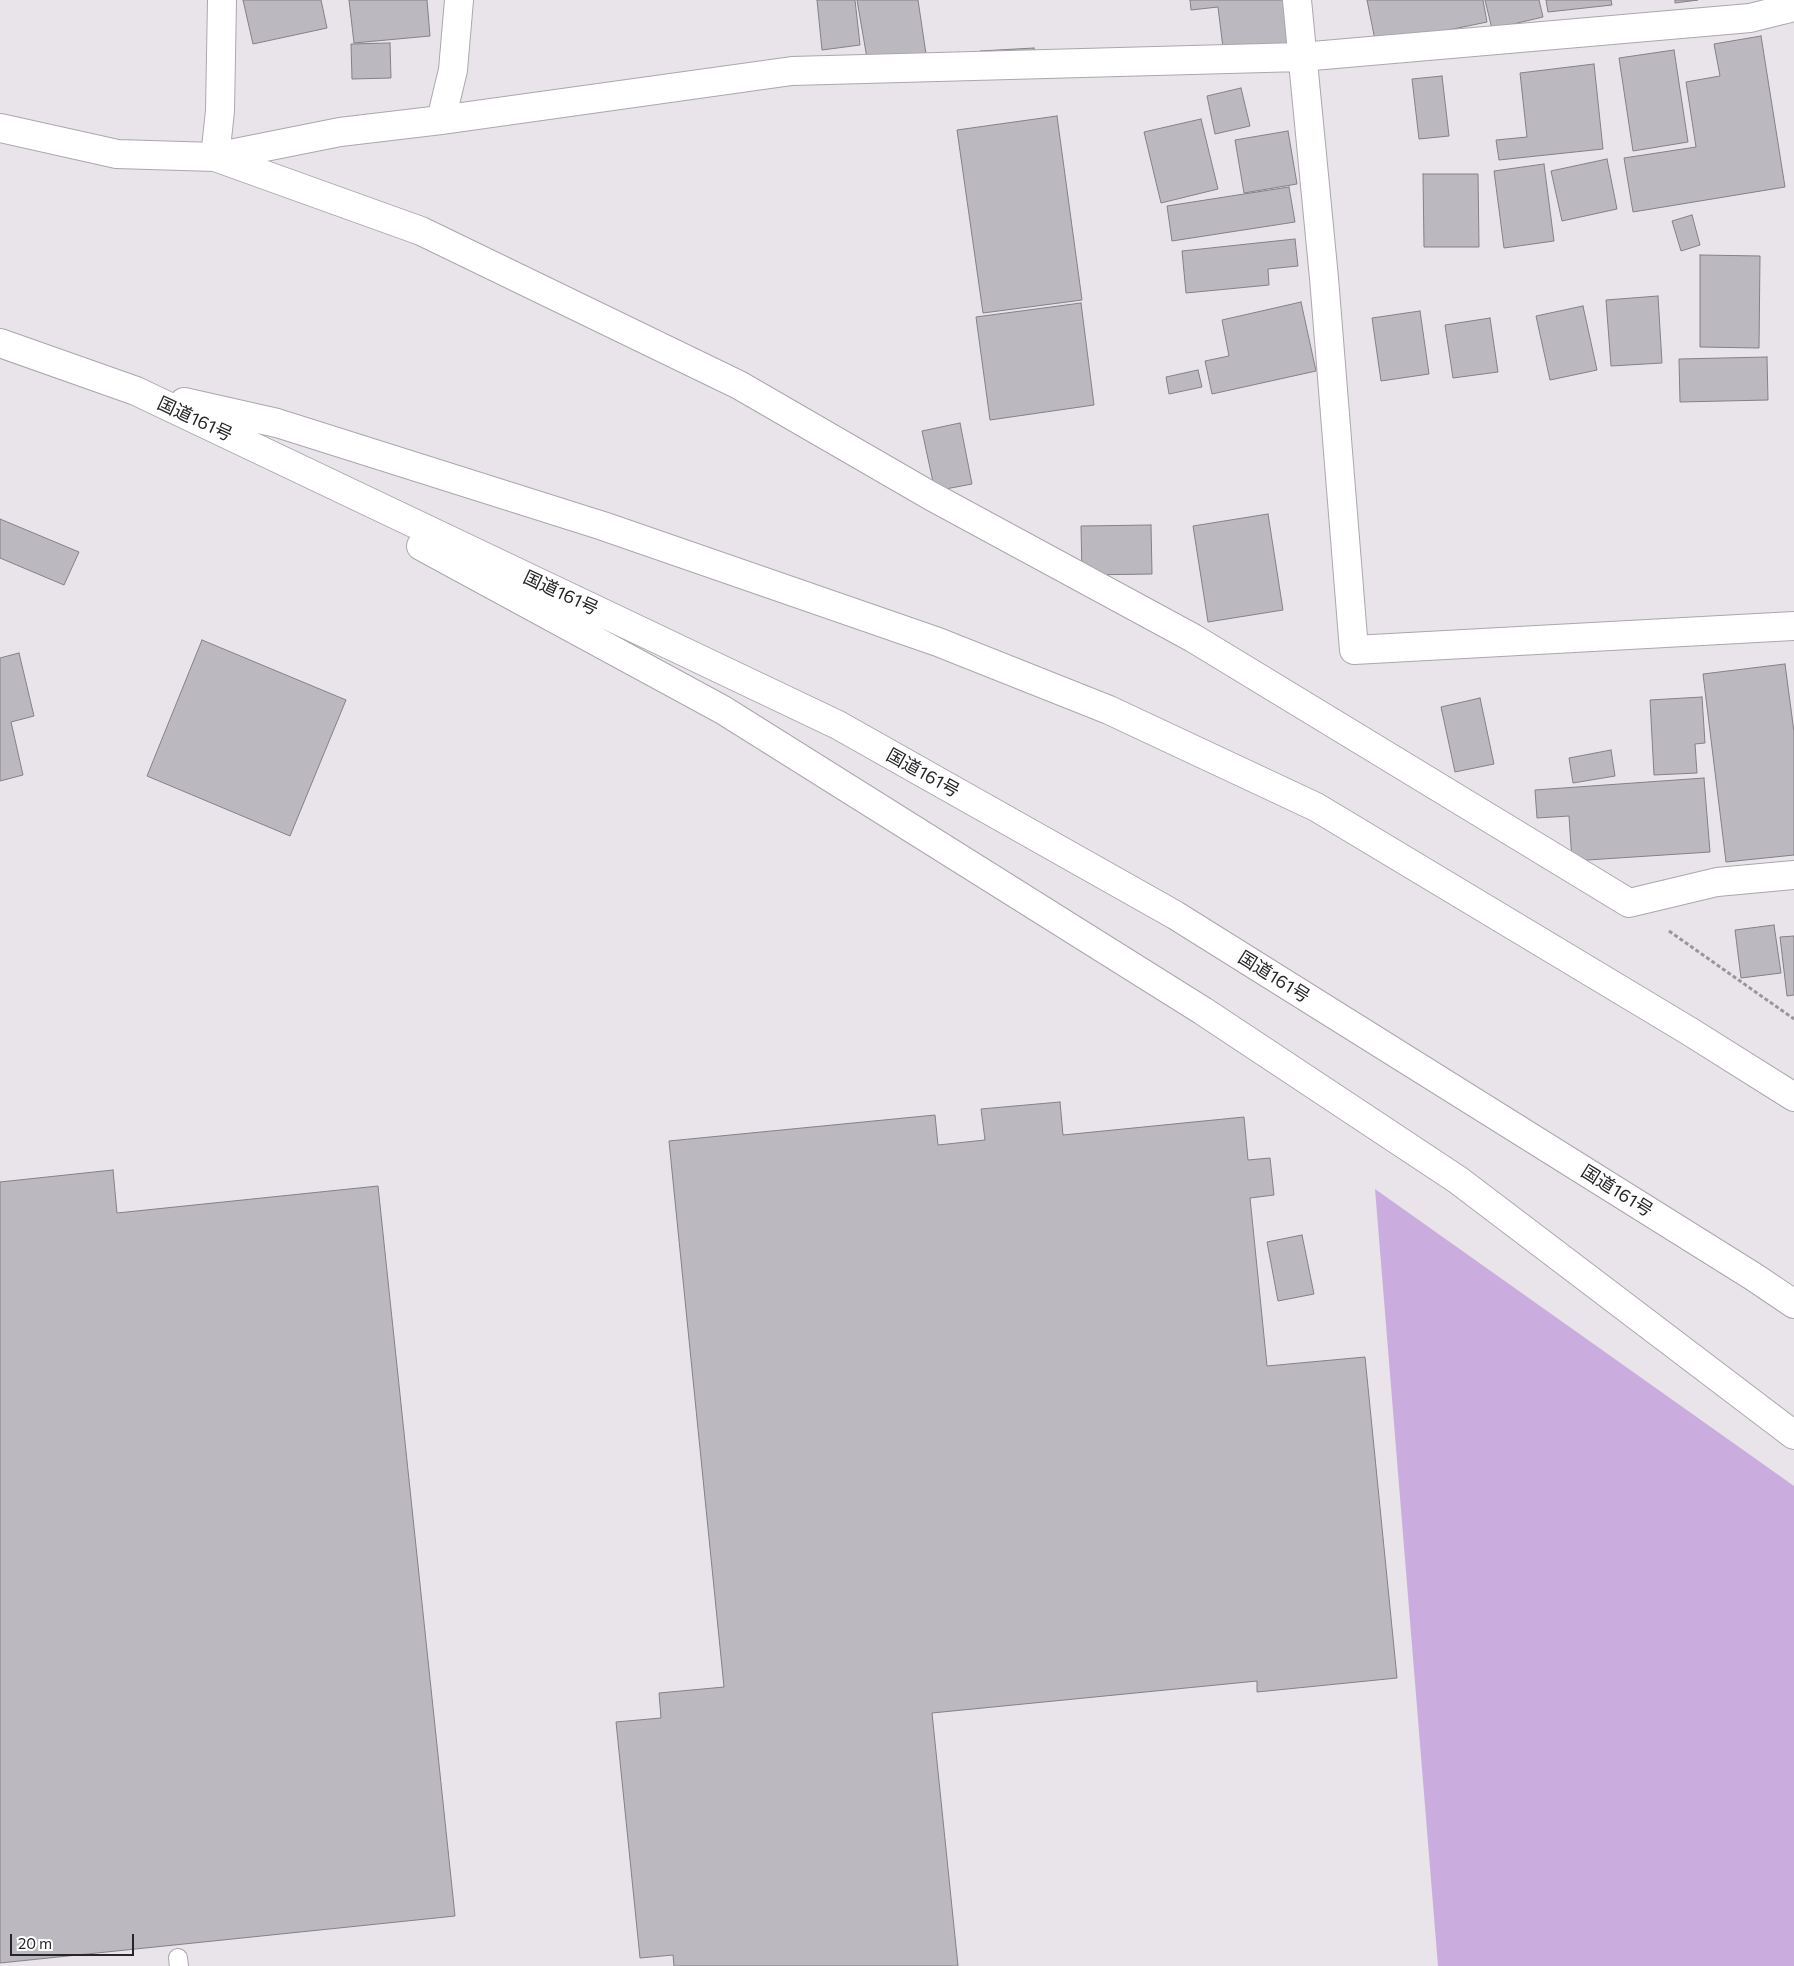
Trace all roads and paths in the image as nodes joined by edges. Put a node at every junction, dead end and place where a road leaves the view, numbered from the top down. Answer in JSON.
{"nodes":[{"id":1,"x":222,"y":0,"type":"edge"},
{"id":2,"x":459,"y":0,"type":"edge"},
{"id":3,"x":1297,"y":0,"type":"edge"},
{"id":4,"x":1794,"y":7,"type":"edge"},
{"id":5,"x":1301,"y":57,"type":"junction"},
{"id":6,"x":442,"y":120,"type":"junction"},
{"id":7,"x":0,"y":128,"type":"edge"},
{"id":8,"x":215,"y":157,"type":"junction"},
{"id":9,"x":0,"y":343,"type":"edge"},
{"id":10,"x":136,"y":391,"type":"junction"},
{"id":11,"x":1794,"y":626,"type":"edge"},
{"id":12,"x":1794,"y":875,"type":"edge"},
{"id":13,"x":1630,"y":903,"type":"junction"},
{"id":14,"x":1794,"y":1019,"type":"edge"},
{"id":15,"x":1794,"y":1097,"type":"edge"},
{"id":16,"x":1794,"y":1304,"type":"edge"},
{"id":17,"x":1794,"y":1435,"type":"edge"}],
"edges":[{"from":1,"to":8,"type":"main road"},
{"from":2,"to":6,"type":"main road"},
{"from":3,"to":5,"type":"main road"},
{"from":4,"to":5,"type":"main road"},
{"from":5,"to":6,"type":"main road"},
{"from":5,"to":11,"type":"main road"},
{"from":6,"to":8,"type":"main road"},
{"from":7,"to":8,"type":"main road"},
{"from":8,"to":13,"type":"main road"},
{"from":9,"to":10,"type":"main road","name":"国道161号"},
{"from":10,"to":15,"type":"main road"},
{"from":10,"to":16,"type":"main road","name":"国道161号"},
{"from":10,"to":17,"type":"main road"},
{"from":12,"to":13,"type":"main road"},
{"from":13,"to":14,"type":"path"}]}
